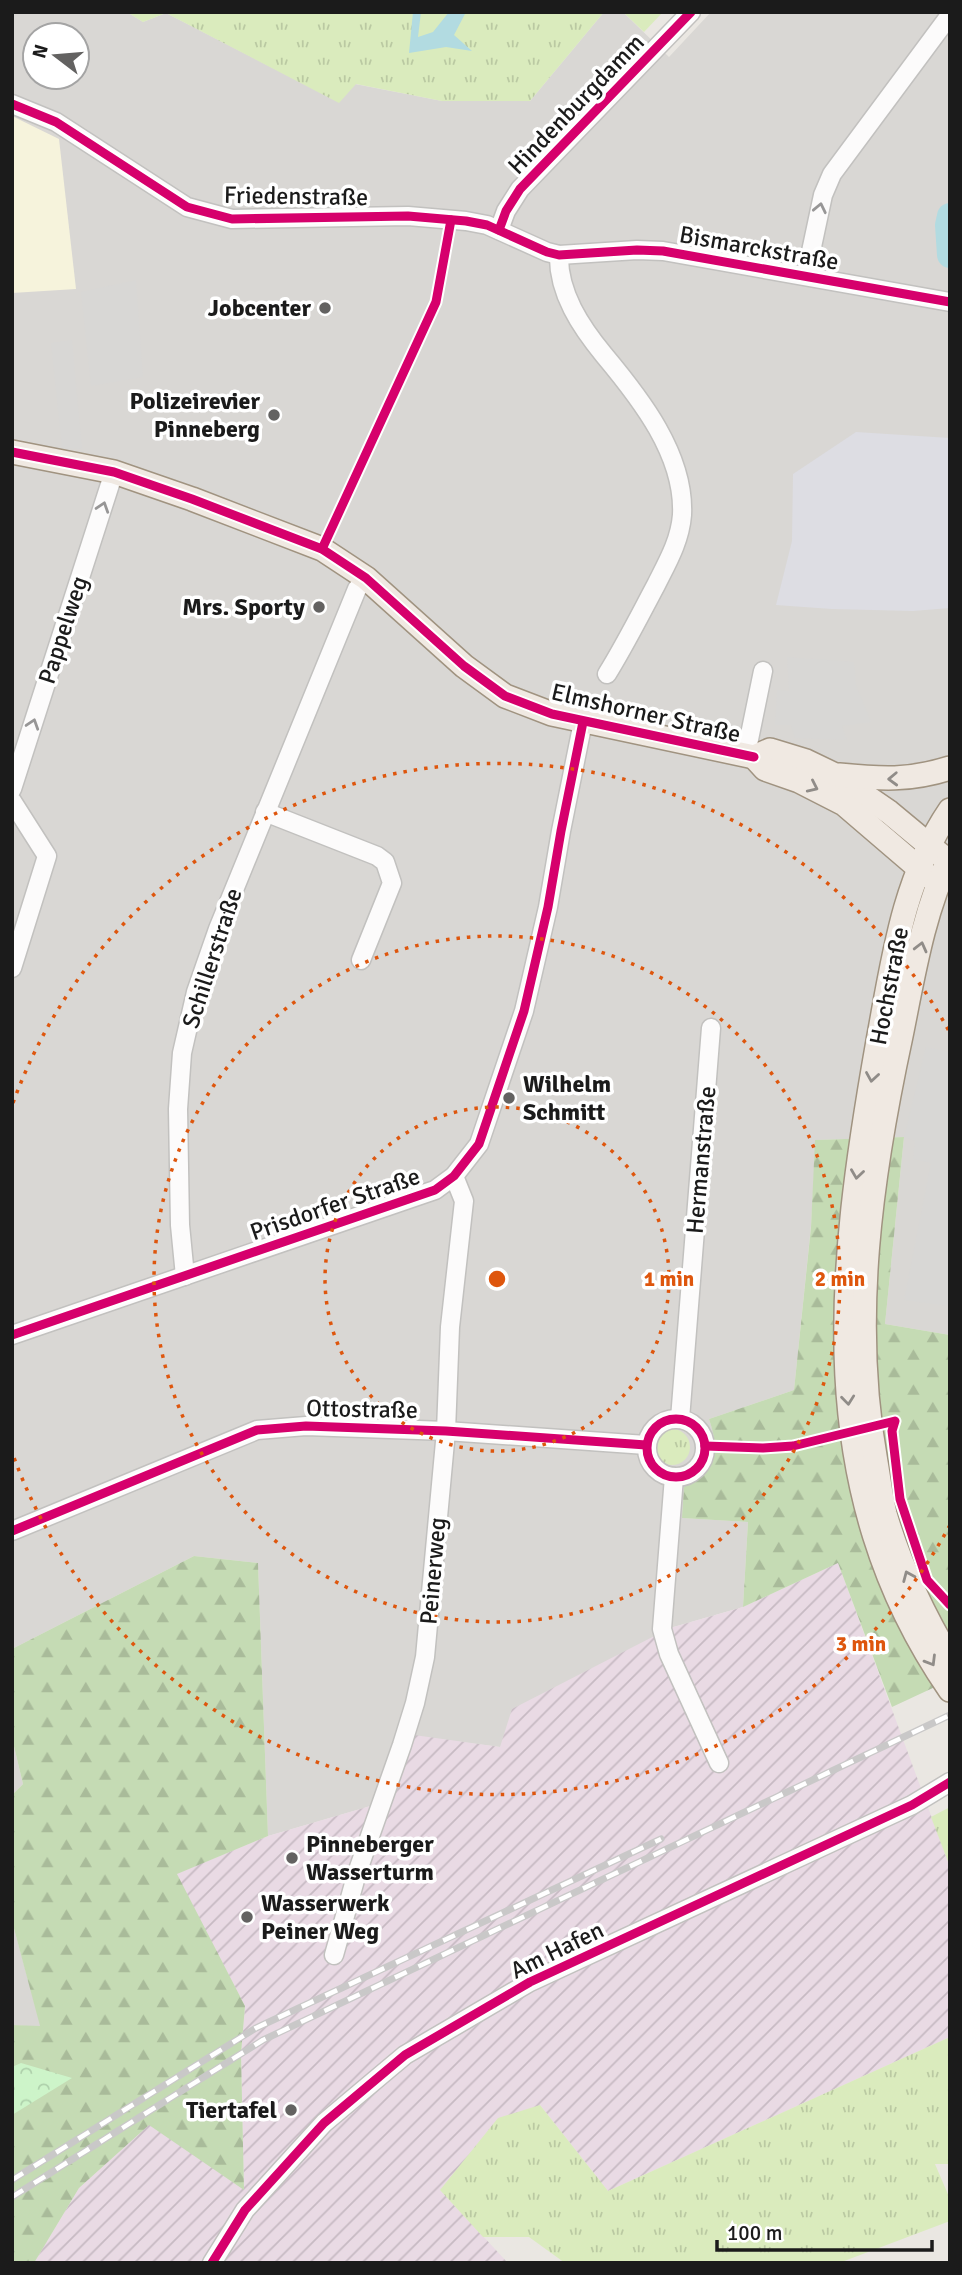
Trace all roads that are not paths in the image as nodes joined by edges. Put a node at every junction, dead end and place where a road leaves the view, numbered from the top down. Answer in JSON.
{"nodes":[{"id":1,"x":691,"y":12,"type":"edge"},
{"id":2,"x":950,"y":15,"type":"edge"},
{"id":3,"x":12,"y":104,"type":"edge"},
{"id":4,"x":499,"y":229,"type":"junction"},
{"id":5,"x":559,"y":255,"type":"junction"},
{"id":6,"x":806,"y":275,"type":"junction"},
{"id":7,"x":944,"y":301,"type":"edge"},
{"id":8,"x":12,"y":452,"type":"edge"},
{"id":9,"x":114,"y":472,"type":"junction"},
{"id":10,"x":366,"y":578,"type":"junction"},
{"id":11,"x":762,"y":671,"type":"dead end"},
{"id":12,"x":607,"y":674,"type":"dead end"},
{"id":13,"x":583,"y":722,"type":"junction"},
{"id":14,"x":750,"y":756,"type":"junction"},
{"id":15,"x":950,"y":768,"type":"edge"},
{"id":16,"x":835,"y":775,"type":"junction"},
{"id":17,"x":12,"y":789,"type":"edge"},
{"id":18,"x":12,"y":801,"type":"edge"},
{"id":19,"x":950,"y":810,"type":"edge"},
{"id":20,"x":265,"y":812,"type":"junction"},
{"id":21,"x":928,"y":846,"type":"junction"},
{"id":22,"x":949,"y":860,"type":"edge"},
{"id":23,"x":918,"y":867,"type":"junction"},
{"id":24,"x":944,"y":889,"type":"edge"},
{"id":25,"x":361,"y":960,"type":"dead end"},
{"id":26,"x":12,"y":968,"type":"edge"},
{"id":27,"x":711,"y":1028,"type":"dead end"},
{"id":28,"x":876,"y":1108,"type":"junction"},
{"id":29,"x":454,"y":1176,"type":"junction"},
{"id":30,"x":184,"y":1276,"type":"junction"},
{"id":31,"x":12,"y":1335,"type":"edge"},
{"id":32,"x":680,"y":1419,"type":"junction"},
{"id":33,"x":446,"y":1431,"type":"junction"},
{"id":34,"x":646,"y":1446,"type":"junction"},
{"id":35,"x":674,"y":1477,"type":"junction"},
{"id":36,"x":12,"y":1531,"type":"edge"},
{"id":37,"x":950,"y":1659,"type":"edge"},
{"id":38,"x":950,"y":1690,"type":"edge"},
{"id":39,"x":719,"y":1763,"type":"dead end"},
{"id":40,"x":950,"y":1782,"type":"edge"},
{"id":41,"x":334,"y":1955,"type":"dead end"},
{"id":42,"x":212,"y":2263,"type":"edge"}],
"edges":[{"from":1,"to":4,"type":"street","name":"Hindenburgdamm"},
{"from":6,"to":2,"type":"street","one_way":true},
{"from":3,"to":4,"type":"street","name":"Friedenstraße"},
{"from":4,"to":5,"type":"street","name":"Friedenstraße"},
{"from":5,"to":6,"type":"street","name":"Bismarckstraße"},
{"from":5,"to":12,"type":"street"},
{"from":6,"to":7,"type":"street","name":"Bismarckstraße"},
{"from":8,"to":9,"type":"main road","name":"Elmshorner Straße"},
{"from":9,"to":10,"type":"main road","name":"Elmshorner Straße"},
{"from":17,"to":9,"type":"street","name":"Pappelweg","one_way":true},
{"from":10,"to":13,"type":"main road","name":"Elmshorner Straße"},
{"from":10,"to":20,"type":"street","name":"Schillerstraße"},
{"from":11,"to":14,"type":"street","name":"Elmshorner Straße"},
{"from":13,"to":14,"type":"main road","name":"Elmshorner Straße"},
{"from":13,"to":29,"type":"street","name":"Prisdorfer Straße"},
{"from":14,"to":16,"type":"main road","name":"Elmshorner Straße"},
{"from":14,"to":23,"type":"main road","name":"Elmshorner Straße","one_way":true},
{"from":15,"to":16,"type":"main road","name":"Elmshorner Straße","one_way":true},
{"from":16,"to":21,"type":"main road","name":"Elmshorner Straße"},
{"from":18,"to":26,"type":"street"},
{"from":19,"to":21,"type":"main road","name":"Hochstraße"},
{"from":20,"to":25,"type":"street"},
{"from":20,"to":30,"type":"street","name":"Schillerstraße"},
{"from":21,"to":22,"type":"main road","name":"Elmshorner Straße"},
{"from":21,"to":23,"type":"main road","name":"Hochstraße"},
{"from":22,"to":24,"type":"main road"},
{"from":23,"to":24,"type":"main road","name":"Elmshorner Straße"},
{"from":23,"to":28,"type":"main road","name":"Hochstraße","one_way":true},
{"from":28,"to":24,"type":"main road","one_way":true},
{"from":27,"to":32,"type":"street","name":"Hermanstraße"},
{"from":37,"to":28,"type":"main road","one_way":true},
{"from":28,"to":38,"type":"main road","one_way":true},
{"from":29,"to":30,"type":"street","name":"Prisdorfer Straße"},
{"from":29,"to":33,"type":"street","name":"Peinerweg"},
{"from":30,"to":31,"type":"street","name":"Prisdorfer Straße"},
{"from":32,"to":34,"type":"street"},
{"from":32,"to":35,"type":"street"},
{"from":33,"to":34,"type":"street","name":"Ottostraße"},
{"from":33,"to":36,"type":"street","name":"Ottostraße"},
{"from":33,"to":41,"type":"street","name":"Peinerweg"},
{"from":34,"to":35,"type":"street"},
{"from":35,"to":39,"type":"street"},
{"from":40,"to":42,"type":"street","name":"Am Hafen"}]}
